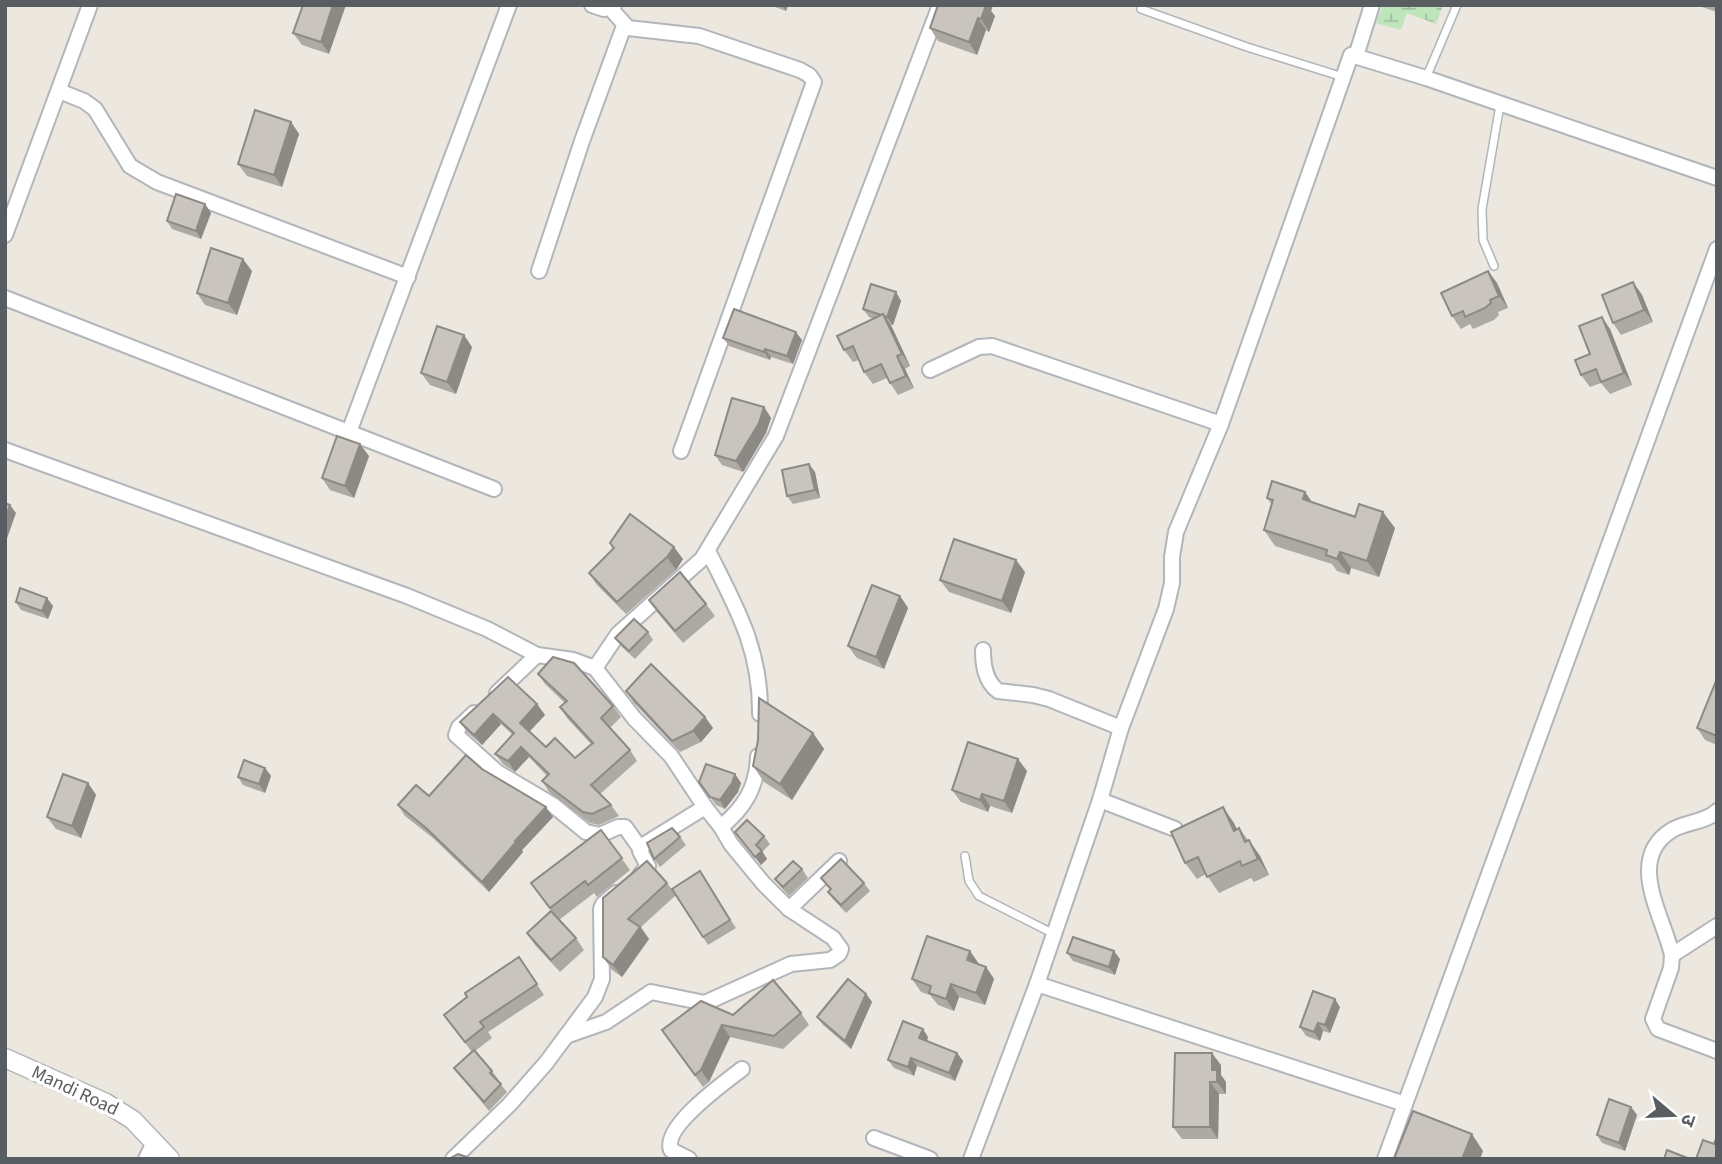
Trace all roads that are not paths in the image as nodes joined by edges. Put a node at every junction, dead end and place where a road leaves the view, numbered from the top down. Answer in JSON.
{"nodes":[{"id":1,"x":90,"y":5,"type":"edge"},
{"id":2,"x":509,"y":5,"type":"edge"},
{"id":3,"x":592,"y":5,"type":"edge"},
{"id":4,"x":940,"y":5,"type":"edge"},
{"id":5,"x":1372,"y":5,"type":"edge"},
{"id":6,"x":1457,"y":5,"type":"edge"},
{"id":7,"x":612,"y":7,"type":"edge"},
{"id":8,"x":1141,"y":9,"type":"dead end"},
{"id":9,"x":624,"y":26,"type":"junction"},
{"id":10,"x":1356,"y":57,"type":"junction"},
{"id":11,"x":1343,"y":77,"type":"junction"},
{"id":12,"x":1426,"y":78,"type":"junction"},
{"id":13,"x":59,"y":91,"type":"junction"},
{"id":14,"x":1500,"y":105,"type":"junction"},
{"id":15,"x":1717,"y":178,"type":"edge"},
{"id":16,"x":6,"y":230,"type":"edge"},
{"id":17,"x":1717,"y":249,"type":"edge"},
{"id":18,"x":1494,"y":266,"type":"dead end"},
{"id":19,"x":539,"y":271,"type":"dead end"},
{"id":20,"x":408,"y":277,"type":"junction"},
{"id":21,"x":5,"y":298,"type":"edge"},
{"id":22,"x":930,"y":370,"type":"dead end"},
{"id":23,"x":1222,"y":424,"type":"junction"},
{"id":24,"x":349,"y":432,"type":"junction"},
{"id":25,"x":5,"y":450,"type":"edge"},
{"id":26,"x":681,"y":452,"type":"dead end"},
{"id":27,"x":494,"y":489,"type":"dead end"},
{"id":28,"x":708,"y":551,"type":"junction"},
{"id":29,"x":983,"y":650,"type":"dead end"},
{"id":30,"x":537,"y":655,"type":"junction"},
{"id":31,"x":595,"y":668,"type":"junction"},
{"id":32,"x":1121,"y":728,"type":"junction"},
{"id":33,"x":1100,"y":800,"type":"junction"},
{"id":34,"x":705,"y":807,"type":"junction"},
{"id":35,"x":1717,"y":811,"type":"edge"},
{"id":36,"x":721,"y":827,"type":"junction"},
{"id":37,"x":1175,"y":829,"type":"edge"},
{"id":38,"x":640,"y":848,"type":"junction"},
{"id":39,"x":965,"y":856,"type":"dead end"},
{"id":40,"x":839,"y":861,"type":"edge"},
{"id":41,"x":789,"y":908,"type":"junction"},
{"id":42,"x":1717,"y":926,"type":"edge"},
{"id":43,"x":1054,"y":935,"type":"junction"},
{"id":44,"x":1672,"y":955,"type":"junction"},
{"id":45,"x":1037,"y":985,"type":"junction"},
{"id":46,"x":566,"y":1036,"type":"junction"},
{"id":47,"x":1717,"y":1051,"type":"edge"},
{"id":48,"x":5,"y":1058,"type":"edge"},
{"id":49,"x":742,"y":1069,"type":"dead end"},
{"id":50,"x":1405,"y":1104,"type":"junction"},
{"id":51,"x":874,"y":1138,"type":"dead end"},
{"id":52,"x":154,"y":1142,"type":"junction"},
{"id":53,"x":146,"y":1159,"type":"edge"},
{"id":54,"x":170,"y":1159,"type":"edge"},
{"id":55,"x":453,"y":1159,"type":"edge"},
{"id":56,"x":689,"y":1159,"type":"edge"},
{"id":57,"x":930,"y":1159,"type":"edge"},
{"id":58,"x":971,"y":1159,"type":"edge"},
{"id":59,"x":1385,"y":1159,"type":"edge"}],
"edges":[{"from":1,"to":13,"type":"street"},
{"from":2,"to":20,"type":"street"},
{"from":3,"to":7,"type":"street"},
{"from":4,"to":28,"type":"street"},
{"from":5,"to":10,"type":"street"},
{"from":6,"to":12,"type":"lane"},
{"from":7,"to":9,"type":"street"},
{"from":8,"to":11,"type":"lane"},
{"from":9,"to":19,"type":"street"},
{"from":9,"to":26,"type":"street"},
{"from":10,"to":11,"type":"street"},
{"from":10,"to":12,"type":"street"},
{"from":11,"to":23,"type":"street"},
{"from":12,"to":14,"type":"street"},
{"from":13,"to":16,"type":"street"},
{"from":13,"to":20,"type":"street"},
{"from":14,"to":15,"type":"street"},
{"from":14,"to":18,"type":"lane"},
{"from":17,"to":50,"type":"street"},
{"from":20,"to":24,"type":"street"},
{"from":21,"to":24,"type":"street"},
{"from":22,"to":23,"type":"street"},
{"from":23,"to":32,"type":"street"},
{"from":24,"to":27,"type":"street"},
{"from":25,"to":30,"type":"street"},
{"from":28,"to":31,"type":"street"},
{"from":28,"to":36,"type":"street"},
{"from":29,"to":32,"type":"street"},
{"from":30,"to":31,"type":"street"},
{"from":30,"to":38,"type":"street"},
{"from":31,"to":34,"type":"street"},
{"from":32,"to":33,"type":"street"},
{"from":33,"to":37,"type":"street"},
{"from":33,"to":43,"type":"street"},
{"from":34,"to":36,"type":"street"},
{"from":34,"to":38,"type":"street"},
{"from":35,"to":44,"type":"street"},
{"from":36,"to":41,"type":"street"},
{"from":38,"to":46,"type":"street"},
{"from":39,"to":43,"type":"lane"},
{"from":40,"to":41,"type":"street"},
{"from":41,"to":46,"type":"street"},
{"from":42,"to":44,"type":"street"},
{"from":43,"to":45,"type":"street"},
{"from":44,"to":47,"type":"street"},
{"from":45,"to":50,"type":"street"},
{"from":45,"to":58,"type":"street"},
{"from":46,"to":55,"type":"street"},
{"from":48,"to":52,"type":"street","name":"Mandi Road"},
{"from":49,"to":56,"type":"street"},
{"from":50,"to":59,"type":"street"},
{"from":51,"to":57,"type":"street"},
{"from":52,"to":53,"type":"street"},
{"from":52,"to":54,"type":"street","name":"Mandi Road"}]}
